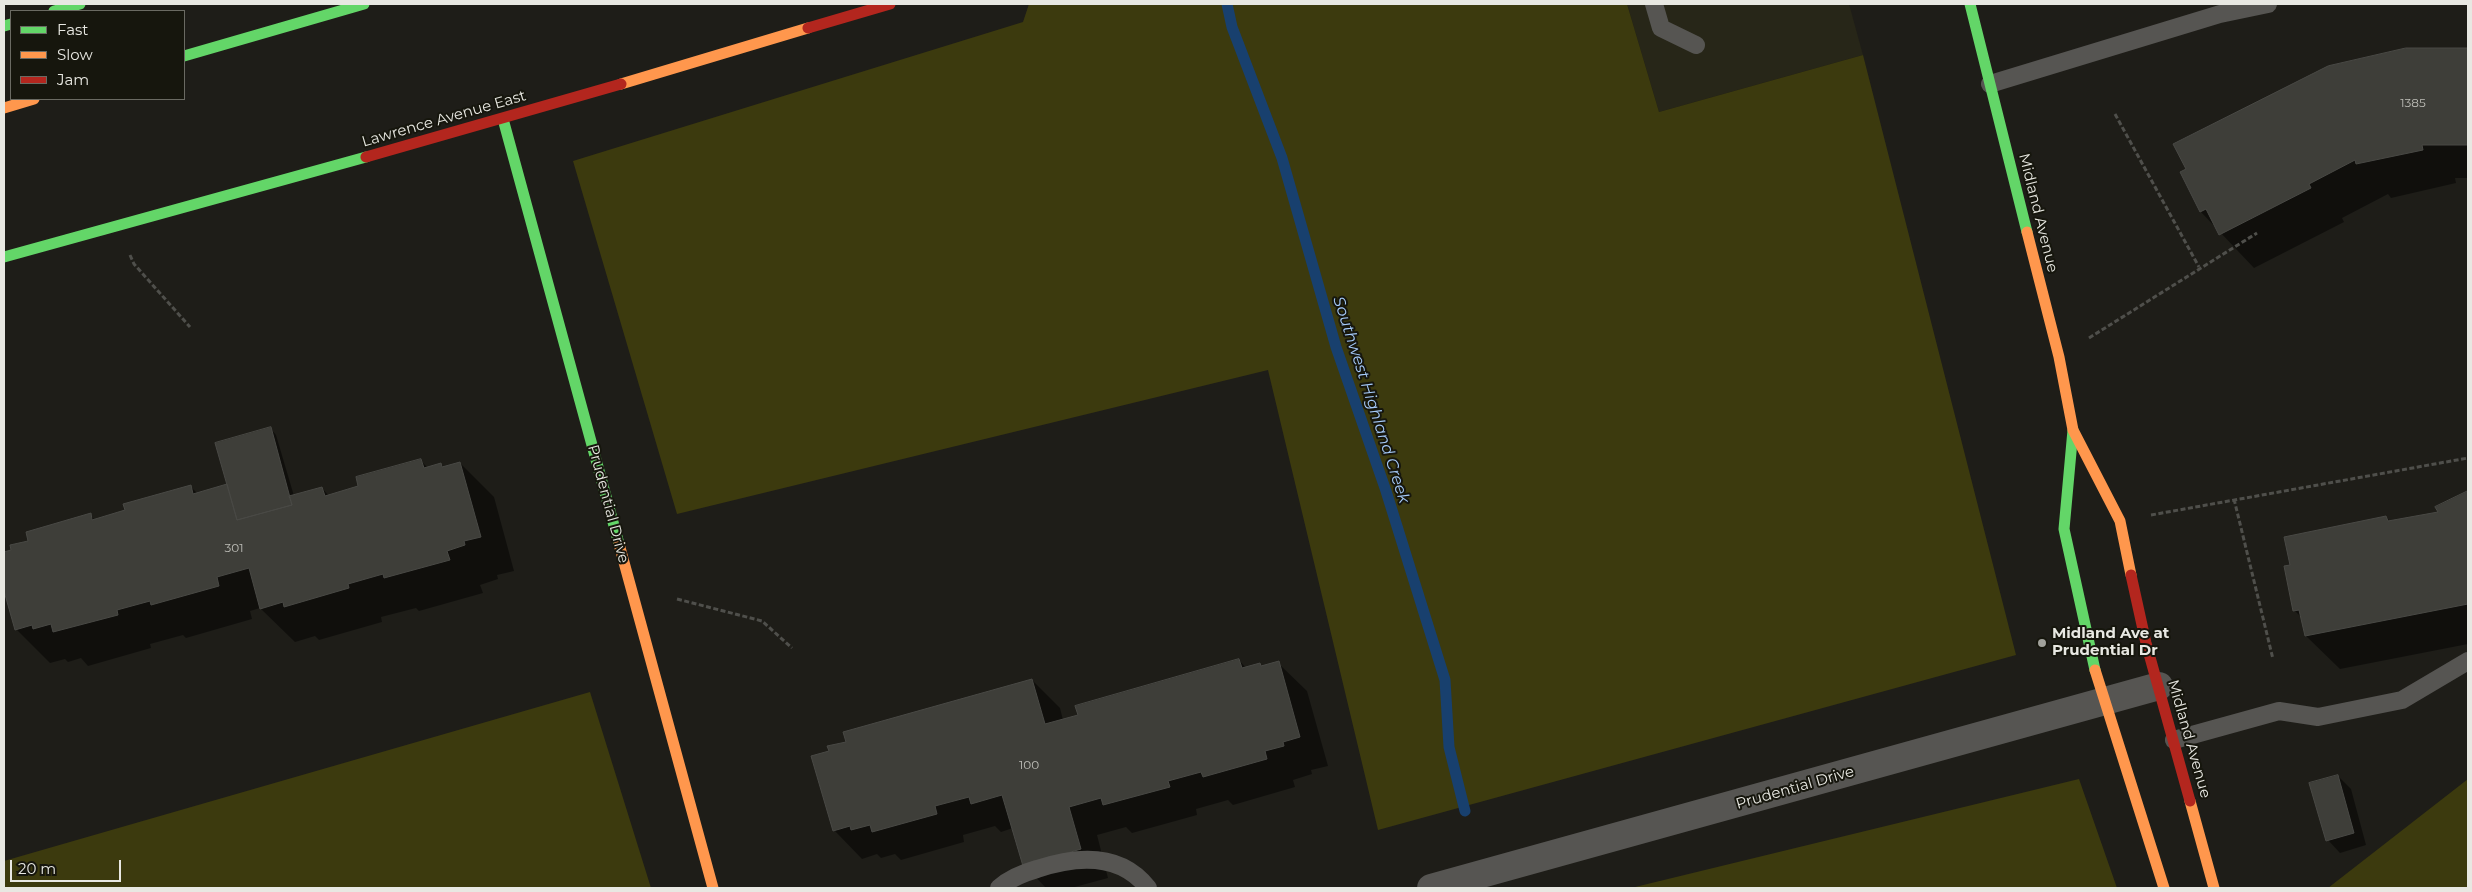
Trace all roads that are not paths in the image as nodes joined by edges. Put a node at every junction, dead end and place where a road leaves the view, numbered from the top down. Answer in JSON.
{"nodes":[{"id":1,"x":80,"y":4,"type":"edge"},
{"id":2,"x":364,"y":4,"type":"edge"},
{"id":3,"x":890,"y":4,"type":"edge"},
{"id":4,"x":1654,"y":4,"type":"edge"},
{"id":5,"x":1970,"y":4,"type":"edge"},
{"id":6,"x":2268,"y":4,"type":"edge"},
{"id":7,"x":58,"y":10,"type":"edge"},
{"id":8,"x":1696,"y":45,"type":"dead end"},
{"id":9,"x":185,"y":56,"type":"edge"},
{"id":10,"x":1990,"y":84,"type":"junction"},
{"id":11,"x":31,"y":100,"type":"edge"},
{"id":12,"x":4,"y":108,"type":"edge"},
{"id":13,"x":503,"y":119,"type":"junction"},
{"id":14,"x":4,"y":257,"type":"edge"},
{"id":15,"x":2073,"y":430,"type":"junction"},
{"id":16,"x":2468,"y":661,"type":"edge"},
{"id":17,"x":2159,"y":686,"type":"junction"},
{"id":18,"x":2106,"y":701,"type":"junction"},
{"id":19,"x":2174,"y":740,"type":"junction"},
{"id":20,"x":713,"y":888,"type":"edge"},
{"id":21,"x":999,"y":888,"type":"edge"},
{"id":22,"x":1148,"y":888,"type":"edge"},
{"id":23,"x":1431,"y":888,"type":"edge"},
{"id":24,"x":2164,"y":888,"type":"edge"},
{"id":25,"x":2214,"y":888,"type":"edge"}],
"edges":[{"from":1,"to":7,"type":"street"},
{"from":2,"to":9,"type":"street"},
{"from":3,"to":13,"type":"street","name":"Lawrence Avenue East"},
{"from":4,"to":8,"type":"lane"},
{"from":5,"to":10,"type":"street","name":"Midland Avenue"},
{"from":6,"to":10,"type":"lane"},
{"from":10,"to":15,"type":"street","name":"Midland Avenue"},
{"from":11,"to":12,"type":"street"},
{"from":13,"to":14,"type":"street","name":"Lawrence Avenue East"},
{"from":13,"to":20,"type":"street","name":"Prudential Drive"},
{"from":15,"to":17,"type":"street","name":"Midland Avenue"},
{"from":15,"to":18,"type":"street","name":"Midland Avenue"},
{"from":16,"to":19,"type":"lane"},
{"from":17,"to":18,"type":"street","name":"Prudential Drive"},
{"from":17,"to":19,"type":"street","name":"Midland Avenue"},
{"from":18,"to":23,"type":"street","name":"Prudential Drive"},
{"from":18,"to":24,"type":"street","name":"Midland Avenue"},
{"from":19,"to":25,"type":"street","name":"Midland Avenue"},
{"from":21,"to":22,"type":"lane"}]}
